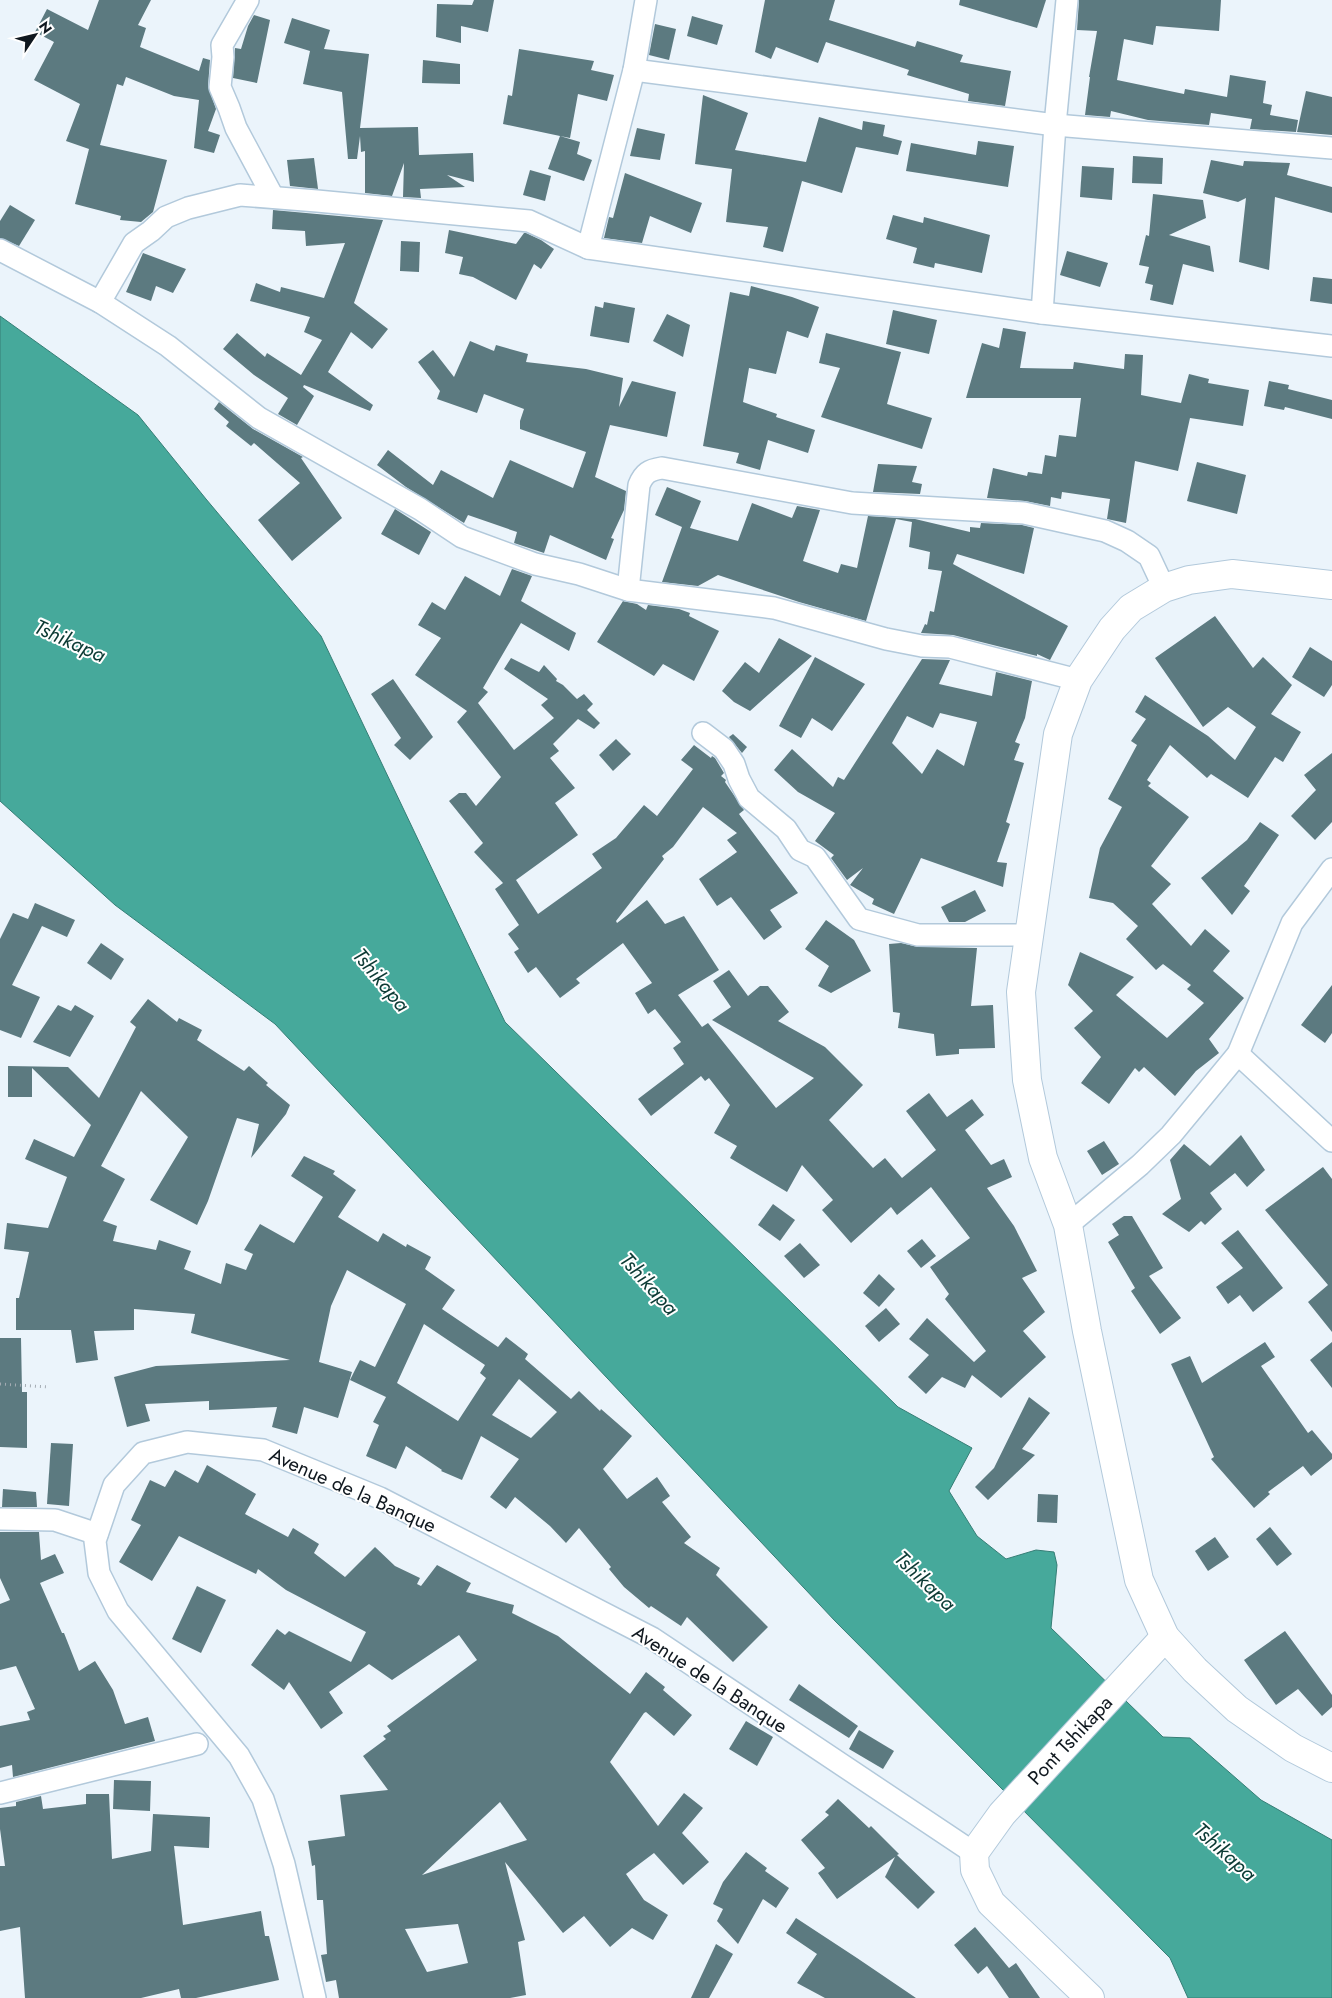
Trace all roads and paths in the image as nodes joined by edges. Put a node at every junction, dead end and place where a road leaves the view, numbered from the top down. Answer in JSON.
{"nodes":[{"id":1,"x":248,"y":0,"type":"edge"},
{"id":2,"x":646,"y":0,"type":"edge"},
{"id":3,"x":1067,"y":0,"type":"edge"},
{"id":4,"x":634,"y":70,"type":"junction"},
{"id":5,"x":1055,"y":125,"type":"junction"},
{"id":6,"x":1332,"y":148,"type":"edge"},
{"id":7,"x":272,"y":198,"type":"junction"},
{"id":8,"x":588,"y":248,"type":"junction"},
{"id":9,"x":0,"y":250,"type":"edge"},
{"id":10,"x":100,"y":302,"type":"junction"},
{"id":11,"x":1042,"y":313,"type":"junction"},
{"id":12,"x":1332,"y":346,"type":"edge"},
{"id":13,"x":1332,"y":586,"type":"edge"},
{"id":14,"x":1164,"y":588,"type":"junction"},
{"id":15,"x":628,"y":590,"type":"junction"},
{"id":16,"x":1078,"y":680,"type":"junction"},
{"id":17,"x":703,"y":733,"type":"dead end"},
{"id":18,"x":1332,"y":869,"type":"edge"},
{"id":19,"x":1029,"y":935,"type":"junction"},
{"id":20,"x":1238,"y":1054,"type":"junction"},
{"id":21,"x":1332,"y":1141,"type":"edge"},
{"id":22,"x":1068,"y":1224,"type":"junction"},
{"id":23,"x":0,"y":1384,"type":"edge"},
{"id":24,"x":48,"y":1388,"type":"dead end"},
{"id":25,"x":0,"y":1519,"type":"edge"},
{"id":26,"x":96,"y":1534,"type":"junction"},
{"id":27,"x":1165,"y":1638,"type":"junction"},
{"id":28,"x":197,"y":1744,"type":"dead end"},
{"id":29,"x":1332,"y":1768,"type":"edge"},
{"id":30,"x":0,"y":1793,"type":"edge"},
{"id":31,"x":974,"y":1853,"type":"junction"},
{"id":32,"x":315,"y":1998,"type":"edge"},
{"id":33,"x":1090,"y":1998,"type":"edge"}],
"edges":[{"from":1,"to":7,"type":"street"},
{"from":2,"to":4,"type":"street"},
{"from":3,"to":5,"type":"street"},
{"from":4,"to":5,"type":"street"},
{"from":4,"to":8,"type":"street"},
{"from":5,"to":6,"type":"street"},
{"from":5,"to":11,"type":"street"},
{"from":7,"to":8,"type":"street"},
{"from":7,"to":10,"type":"street"},
{"from":8,"to":11,"type":"street"},
{"from":9,"to":10,"type":"street"},
{"from":10,"to":15,"type":"street"},
{"from":11,"to":12,"type":"street"},
{"from":13,"to":14,"type":"main road"},
{"from":14,"to":15,"type":"street"},
{"from":14,"to":16,"type":"main road"},
{"from":15,"to":16,"type":"street"},
{"from":16,"to":19,"type":"main road"},
{"from":17,"to":19,"type":"street"},
{"from":18,"to":20,"type":"street"},
{"from":19,"to":22,"type":"main road"},
{"from":20,"to":21,"type":"street"},
{"from":20,"to":22,"type":"street"},
{"from":22,"to":27,"type":"main road"},
{"from":23,"to":24,"type":"path"},
{"from":25,"to":26,"type":"street"},
{"from":26,"to":31,"type":"street","name":"Avenue de la Banque"},
{"from":26,"to":32,"type":"street","name":"Avenue de la Banque"},
{"from":27,"to":29,"type":"main road"},
{"from":27,"to":31,"type":"main road","name":"Pont Tshikapa"},
{"from":28,"to":30,"type":"street"},
{"from":31,"to":33,"type":"main road"}]}
